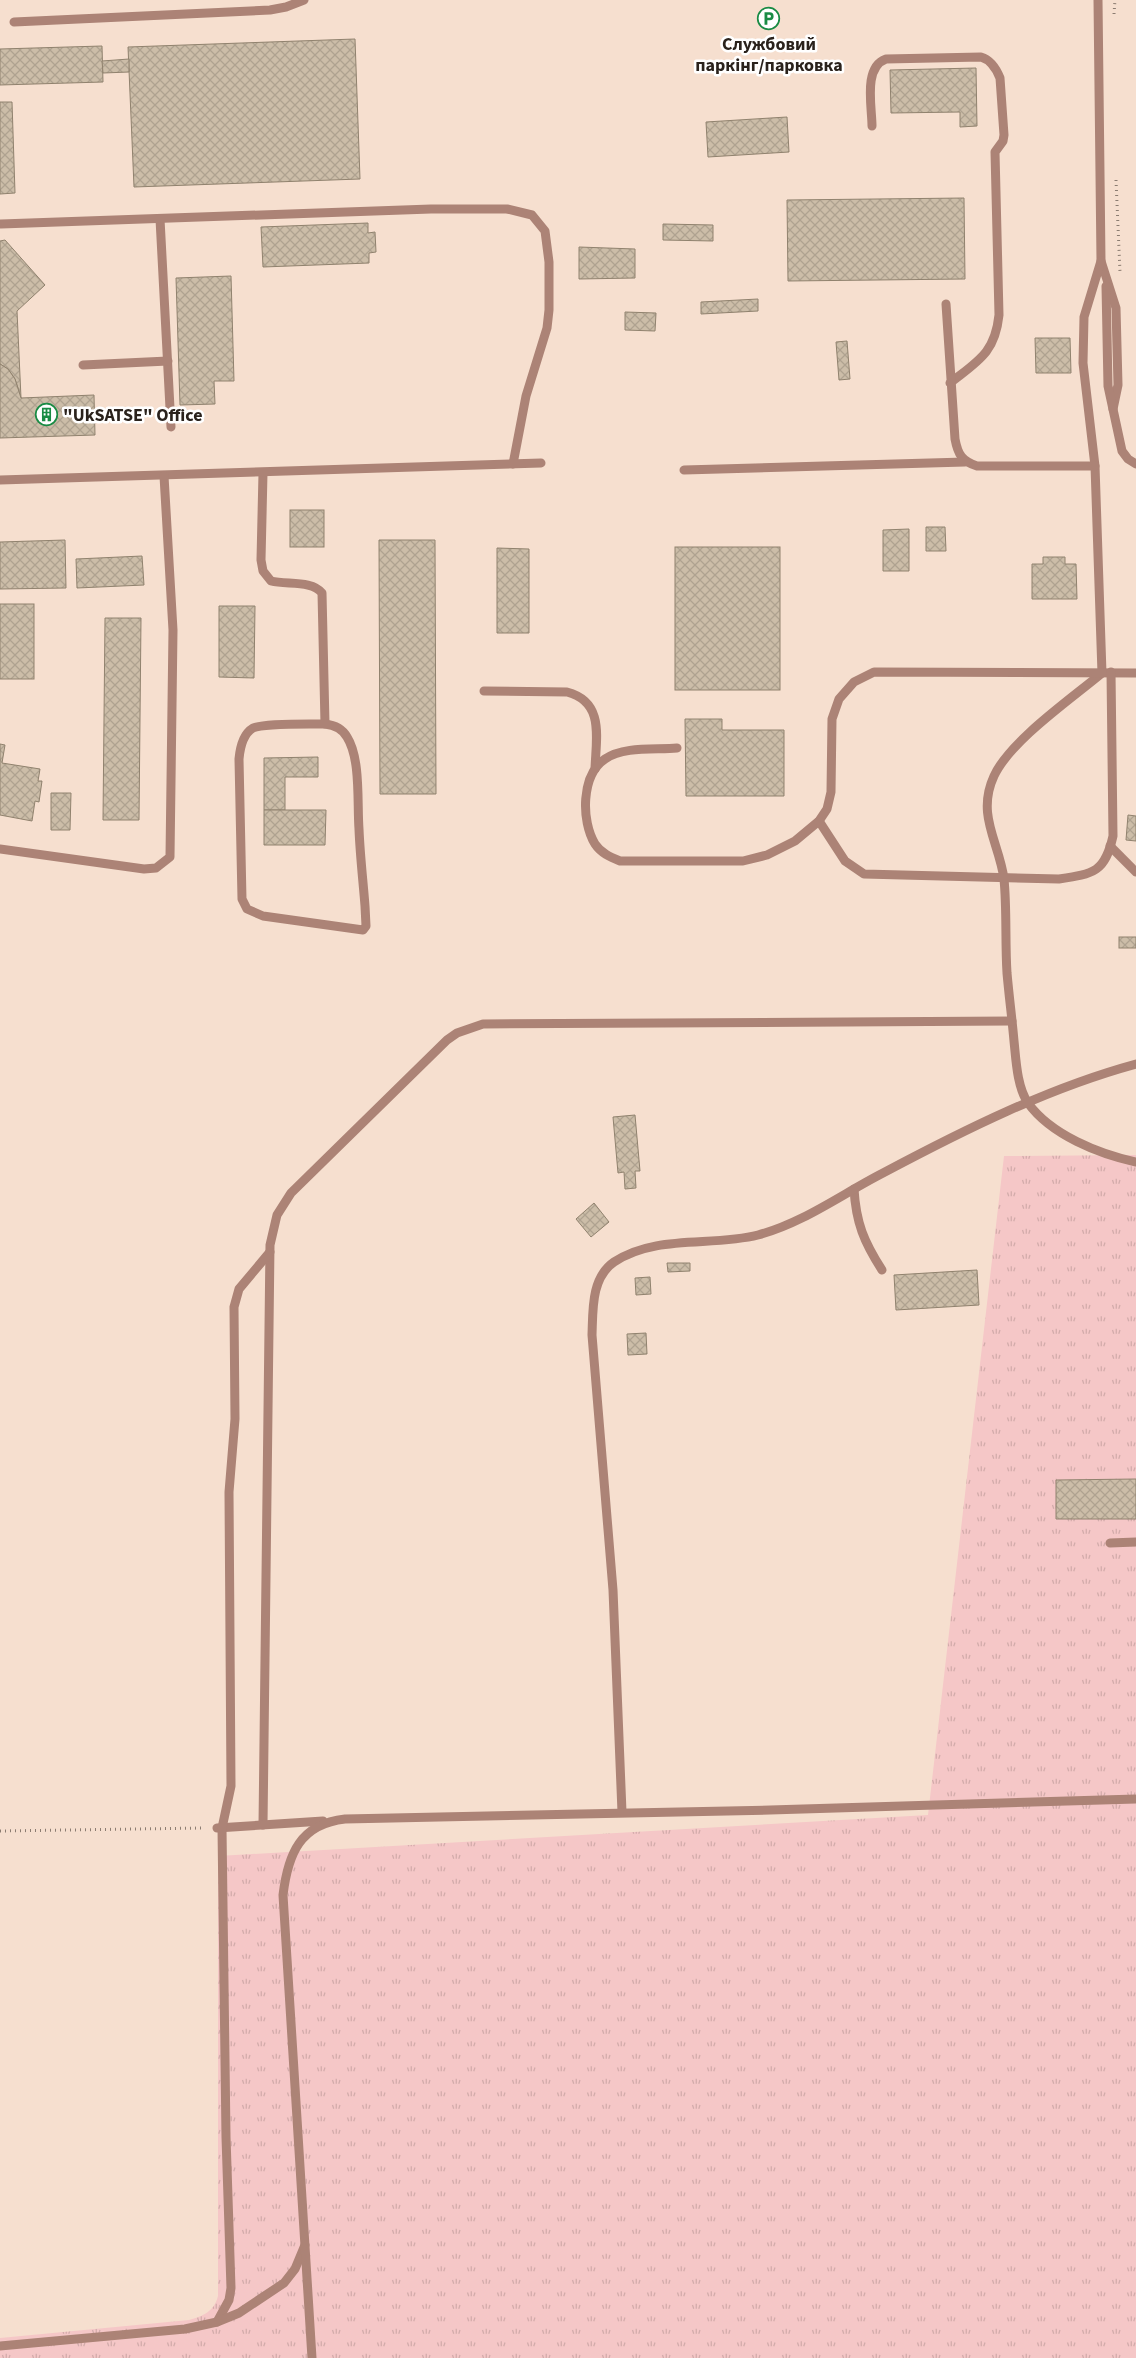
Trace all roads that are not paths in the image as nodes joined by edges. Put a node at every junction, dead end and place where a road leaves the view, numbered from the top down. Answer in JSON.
{"nodes":[{"id":1,"x":304,"y":0,"type":"edge"},
{"id":2,"x":1098,"y":0,"type":"edge"},
{"id":3,"x":14,"y":22,"type":"dead end"},
{"id":4,"x":872,"y":126,"type":"dead end"},
{"id":5,"x":160,"y":219,"type":"junction"},
{"id":6,"x":1,"y":224,"type":"edge"},
{"id":7,"x":1101,"y":261,"type":"junction"},
{"id":8,"x":946,"y":304,"type":"dead end"},
{"id":9,"x":168,"y":361,"type":"junction"},
{"id":10,"x":84,"y":365,"type":"dead end"},
{"id":11,"x":950,"y":383,"type":"junction"},
{"id":12,"x":171,"y":427,"type":"dead end"},
{"id":13,"x":965,"y":462,"type":"junction"},
{"id":14,"x":541,"y":463,"type":"dead end"},
{"id":15,"x":513,"y":464,"type":"junction"},
{"id":16,"x":1136,"y":464,"type":"edge"},
{"id":17,"x":1094,"y":466,"type":"junction"},
{"id":18,"x":684,"y":470,"type":"dead end"},
{"id":19,"x":262,"y":473,"type":"junction"},
{"id":20,"x":164,"y":476,"type":"junction"},
{"id":21,"x":0,"y":480,"type":"edge"},
{"id":22,"x":1107,"y":672,"type":"junction"},
{"id":23,"x":1136,"y":672,"type":"edge"},
{"id":24,"x":484,"y":691,"type":"dead end"},
{"id":25,"x":325,"y":724,"type":"junction"},
{"id":26,"x":677,"y":748,"type":"dead end"},
{"id":27,"x":595,"y":769,"type":"junction"},
{"id":28,"x":819,"y":821,"type":"junction"},
{"id":29,"x":1110,"y":846,"type":"junction"},
{"id":30,"x":0,"y":849,"type":"edge"},
{"id":31,"x":1136,"y":872,"type":"edge"},
{"id":32,"x":1004,"y":877,"type":"junction"},
{"id":33,"x":1012,"y":1021,"type":"junction"},
{"id":34,"x":1136,"y":1064,"type":"edge"},
{"id":35,"x":1027,"y":1102,"type":"junction"},
{"id":36,"x":1136,"y":1162,"type":"edge"},
{"id":37,"x":854,"y":1189,"type":"junction"},
{"id":38,"x":270,"y":1252,"type":"junction"},
{"id":39,"x":882,"y":1270,"type":"dead end"},
{"id":40,"x":1110,"y":1542,"type":"dead end"},
{"id":41,"x":1136,"y":1542,"type":"edge"},
{"id":42,"x":1136,"y":1799,"type":"edge"},
{"id":43,"x":622,"y":1812,"type":"junction"},
{"id":44,"x":327,"y":1821,"type":"junction"},
{"id":45,"x":264,"y":1825,"type":"junction"},
{"id":46,"x":219,"y":1828,"type":"junction"},
{"id":47,"x":306,"y":2241,"type":"junction"},
{"id":48,"x":217,"y":2322,"type":"junction"},
{"id":49,"x":0,"y":2346,"type":"edge"},
{"id":50,"x":312,"y":2358,"type":"edge"}],
"edges":[{"from":1,"to":3,"type":"lane"},
{"from":2,"to":7,"type":"lane"},
{"from":4,"to":11,"type":"lane"},
{"from":5,"to":6,"type":"lane"},
{"from":5,"to":9,"type":"lane"},
{"from":5,"to":15,"type":"lane"},
{"from":7,"to":16,"type":"lane"},
{"from":7,"to":17,"type":"lane"},
{"from":8,"to":11,"type":"lane"},
{"from":9,"to":10,"type":"lane"},
{"from":9,"to":12,"type":"lane"},
{"from":11,"to":13,"type":"lane"},
{"from":13,"to":17,"type":"lane"},
{"from":13,"to":18,"type":"lane"},
{"from":14,"to":15,"type":"lane"},
{"from":15,"to":19,"type":"lane"},
{"from":17,"to":22,"type":"lane"},
{"from":19,"to":20,"type":"lane"},
{"from":19,"to":25,"type":"lane"},
{"from":20,"to":21,"type":"lane"},
{"from":20,"to":30,"type":"lane"},
{"from":22,"to":23,"type":"lane"},
{"from":22,"to":28,"type":"lane"},
{"from":22,"to":29,"type":"lane"},
{"from":22,"to":32,"type":"lane"},
{"from":24,"to":27,"type":"lane"},
{"from":25,"to":25,"type":"lane"},
{"from":26,"to":27,"type":"lane"},
{"from":27,"to":28,"type":"lane"},
{"from":28,"to":32,"type":"lane"},
{"from":29,"to":31,"type":"lane"},
{"from":29,"to":32,"type":"lane"},
{"from":32,"to":33,"type":"lane"},
{"from":33,"to":35,"type":"lane"},
{"from":33,"to":38,"type":"lane"},
{"from":34,"to":35,"type":"lane"},
{"from":35,"to":36,"type":"lane"},
{"from":35,"to":37,"type":"lane"},
{"from":37,"to":39,"type":"lane"},
{"from":37,"to":43,"type":"lane"},
{"from":38,"to":45,"type":"lane"},
{"from":38,"to":46,"type":"lane"},
{"from":40,"to":41,"type":"lane"},
{"from":42,"to":43,"type":"lane"},
{"from":43,"to":44,"type":"lane"},
{"from":44,"to":45,"type":"lane"},
{"from":44,"to":47,"type":"lane"},
{"from":45,"to":46,"type":"lane"},
{"from":46,"to":48,"type":"lane"},
{"from":47,"to":48,"type":"lane"},
{"from":47,"to":50,"type":"lane"},
{"from":48,"to":49,"type":"lane"}]}
